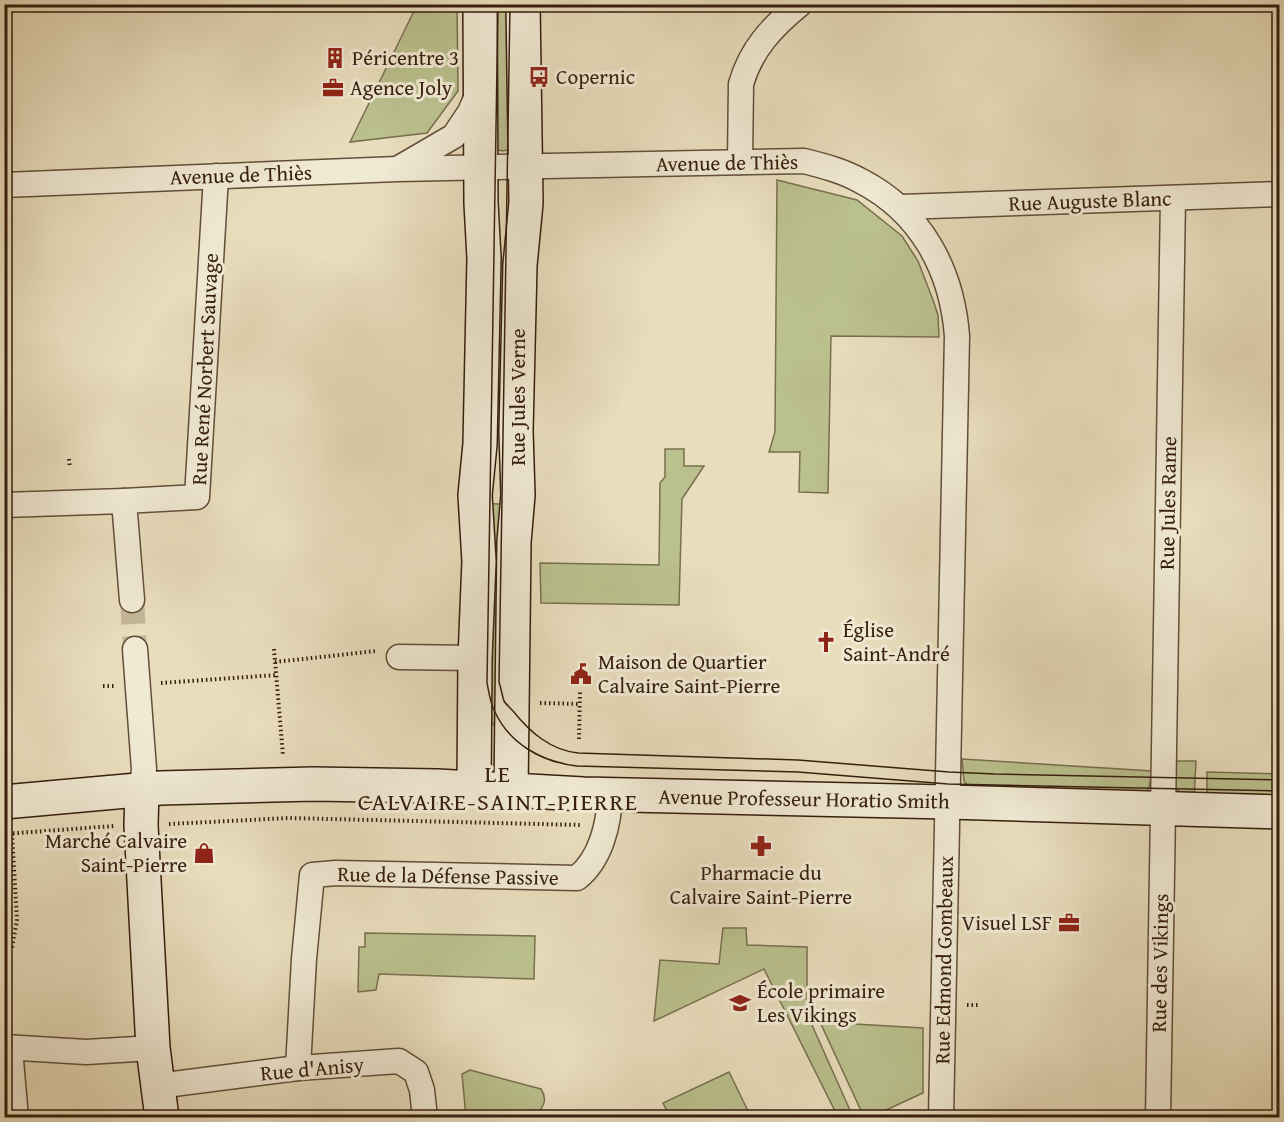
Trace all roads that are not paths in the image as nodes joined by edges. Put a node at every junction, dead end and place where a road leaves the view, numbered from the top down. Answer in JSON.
{"nodes":[{"id":1,"x":480,"y":4,"type":"edge"},
{"id":2,"x":523,"y":4,"type":"edge"},
{"id":3,"x":800,"y":4,"type":"edge"},
{"id":4,"x":480,"y":87,"type":"junction"},
{"id":5,"x":740,"y":162,"type":"junction"},
{"id":6,"x":526,"y":165,"type":"junction"},
{"id":7,"x":481,"y":167,"type":"junction"},
{"id":8,"x":397,"y":169,"type":"junction"},
{"id":9,"x":216,"y":176,"type":"junction"},
{"id":10,"x":4,"y":185,"type":"edge"},
{"id":11,"x":1280,"y":194,"type":"edge"},
{"id":12,"x":1173,"y":198,"type":"junction"},
{"id":13,"x":901,"y":207,"type":"junction"},
{"id":14,"x":124,"y":501,"type":"junction"},
{"id":15,"x":4,"y":505,"type":"edge"},
{"id":16,"x":132,"y":600,"type":"tunnel mouth"},
{"id":17,"x":135,"y":649,"type":"tunnel mouth"},
{"id":18,"x":399,"y":657,"type":"road end"},
{"id":19,"x":475,"y":658,"type":"junction"},
{"id":20,"x":142,"y":789,"type":"junction"},
{"id":21,"x":474,"y":789,"type":"junction"},
{"id":22,"x":511,"y":791,"type":"junction"},
{"id":23,"x":948,"y":802,"type":"junction"},
{"id":24,"x":1162,"y":808,"type":"junction"},
{"id":25,"x":608,"y":810,"type":"junction"},
{"id":26,"x":1280,"y":812,"type":"edge"},
{"id":27,"x":9,"y":820,"type":"edge"},
{"id":28,"x":8,"y":1048,"type":"edge"},
{"id":29,"x":153,"y":1048,"type":"junction"},
{"id":30,"x":298,"y":1068,"type":"junction"},
{"id":31,"x":160,"y":1102,"type":"edge"},
{"id":32,"x":16,"y":1118,"type":"edge"},
{"id":33,"x":425,"y":1118,"type":"edge"},
{"id":34,"x":941,"y":1118,"type":"edge"},
{"id":35,"x":1158,"y":1118,"type":"edge"}],
"edges":[{"from":1,"to":4,"type":"street","name":"Rue Jules Verne"},
{"from":2,"to":6,"type":"street","name":"Rue Jules Verne"},
{"from":3,"to":5,"type":"street"},
{"from":4,"to":7,"type":"street","name":"Rue Jules Verne"},
{"from":4,"to":8,"type":"street","name":"Rue Jules Verne"},
{"from":5,"to":6,"type":"street","name":"Avenue de Thiès"},
{"from":5,"to":13,"type":"street","name":"Avenue de Thiès"},
{"from":6,"to":7,"type":"street","name":"Avenue de Thiès"},
{"from":6,"to":22,"type":"street","name":"Rue Jules Verne"},
{"from":7,"to":8,"type":"street","name":"Avenue de Thiès"},
{"from":7,"to":19,"type":"street","name":"Rue Jules Verne"},
{"from":8,"to":9,"type":"street","name":"Avenue de Thiès"},
{"from":9,"to":10,"type":"street","name":"Avenue de Thiès"},
{"from":9,"to":14,"type":"street","name":"Rue René Norbert Sauvage"},
{"from":11,"to":12,"type":"street","name":"Rue Auguste Blanc"},
{"from":12,"to":13,"type":"street","name":"Rue Auguste Blanc"},
{"from":12,"to":24,"type":"street","name":"Rue Jules Rame"},
{"from":13,"to":23,"type":"street","name":"Avenue de Thiès"},
{"from":14,"to":15,"type":"street"},
{"from":14,"to":16,"type":"street"},
{"from":17,"to":20,"type":"street"},
{"from":18,"to":19,"type":"street"},
{"from":19,"to":21,"type":"street","name":"Rue Jules Verne"},
{"from":20,"to":21,"type":"street","name":"Avenue Professeur Horatio Smith"},
{"from":20,"to":27,"type":"street","name":"Avenue Professeur Horatio Smith"},
{"from":20,"to":29,"type":"street"},
{"from":21,"to":22,"type":"street","name":"Avenue Professeur Horatio Smith"},
{"from":22,"to":25,"type":"street","name":"Avenue Professeur Horatio Smith"},
{"from":23,"to":24,"type":"street","name":"Avenue Professeur Horatio Smith"},
{"from":23,"to":25,"type":"street","name":"Avenue Professeur Horatio Smith"},
{"from":23,"to":34,"type":"street","name":"Rue Edmond Gombeaux"},
{"from":24,"to":26,"type":"street","name":"Avenue Professeur Horatio Smith"},
{"from":24,"to":35,"type":"street","name":"Rue des Vikings"},
{"from":25,"to":30,"type":"street","name":"Rue de la Défense Passive"},
{"from":28,"to":29,"type":"street"},
{"from":28,"to":32,"type":"street"},
{"from":29,"to":31,"type":"street"},
{"from":30,"to":31,"type":"street","name":"Rue d'Anisy"},
{"from":30,"to":33,"type":"street","name":"Rue d'Anisy"}]}
